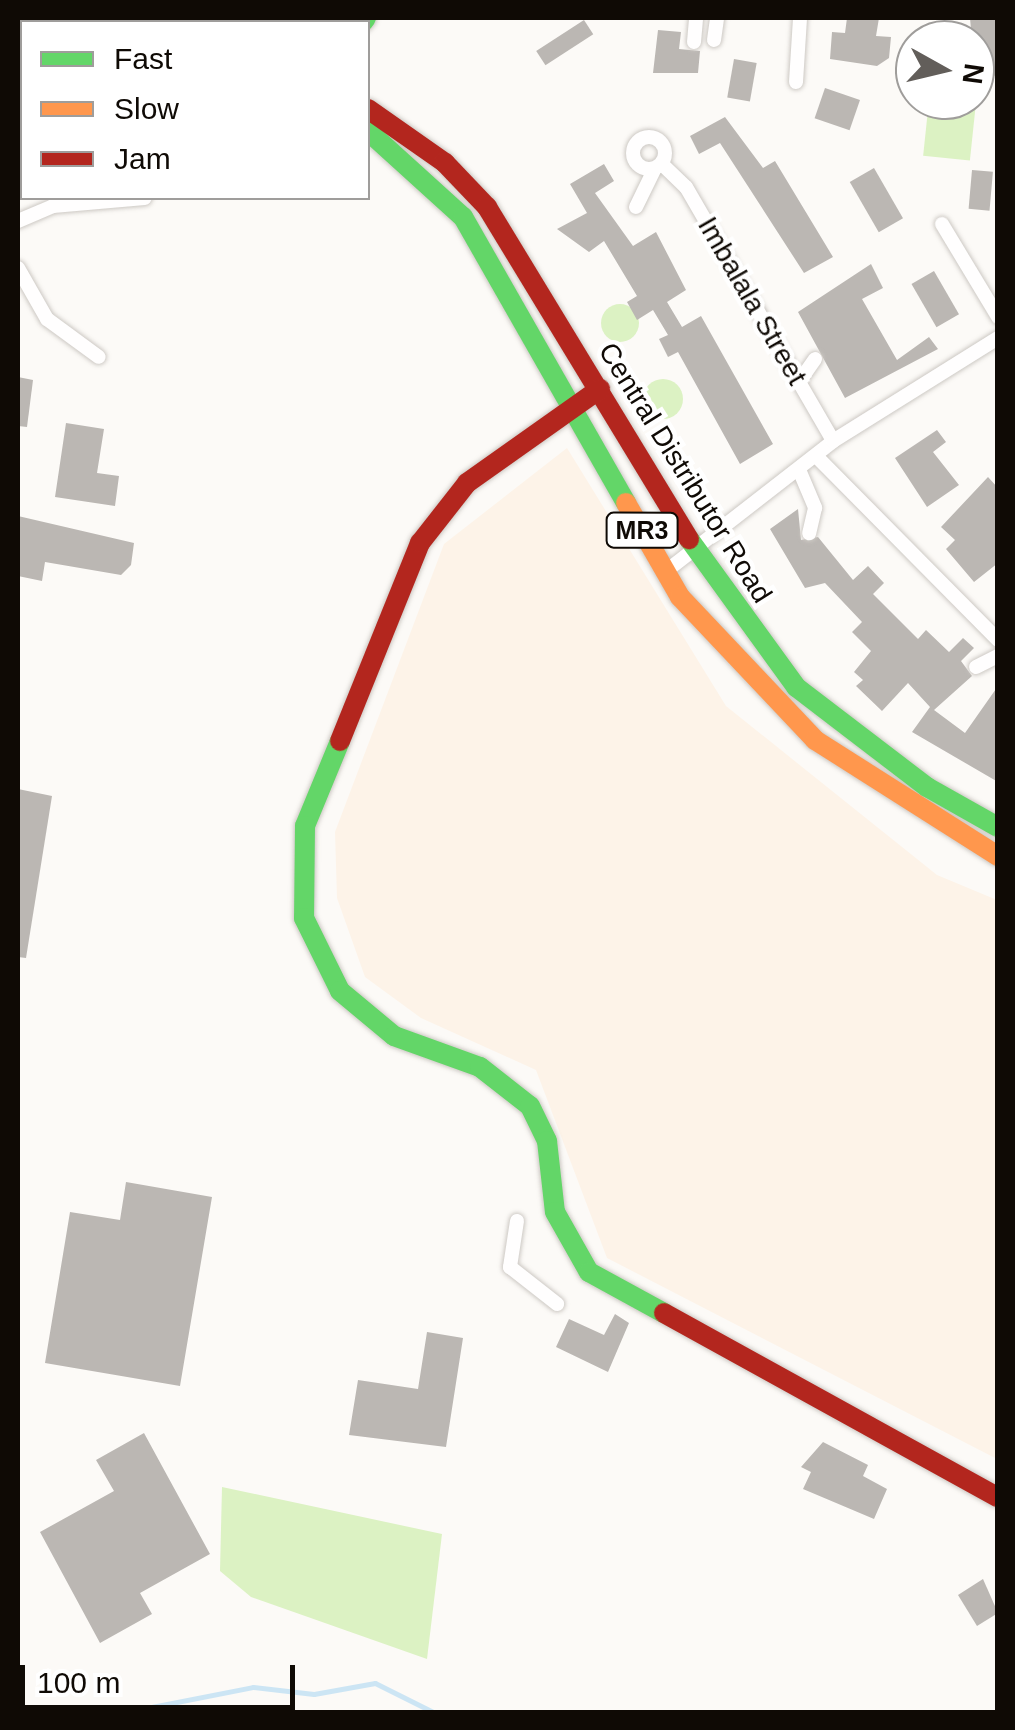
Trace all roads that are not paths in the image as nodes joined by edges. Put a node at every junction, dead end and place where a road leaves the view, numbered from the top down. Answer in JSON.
{"nodes":[{"id":1,"x":696,"y":18,"type":"edge"},
{"id":2,"x":717,"y":18,"type":"edge"},
{"id":3,"x":800,"y":18,"type":"edge"},
{"id":4,"x":714,"y":40,"type":"dead end"},
{"id":5,"x":694,"y":42,"type":"dead end"},
{"id":6,"x":796,"y":82,"type":"dead end"},
{"id":7,"x":370,"y":110,"type":"edge"},
{"id":8,"x":370,"y":132,"type":"edge"},
{"id":9,"x":121,"y":200,"type":"edge"},
{"id":10,"x":636,"y":207,"type":"dead end"},
{"id":11,"x":18,"y":221,"type":"edge"},
{"id":12,"x":942,"y":224,"type":"dead end"},
{"id":13,"x":18,"y":268,"type":"edge"},
{"id":14,"x":998,"y":317,"type":"edge"},
{"id":15,"x":998,"y":338,"type":"edge"},
{"id":16,"x":100,"y":357,"type":"dead end"},
{"id":17,"x":814,"y":358,"type":"dead end"},
{"id":18,"x":799,"y":382,"type":"junction"},
{"id":19,"x":600,"y":389,"type":"junction"},
{"id":20,"x":572,"y":403,"type":"junction"},
{"id":21,"x":833,"y":441,"type":"junction"},
{"id":22,"x":818,"y":458,"type":"junction"},
{"id":23,"x":800,"y":472,"type":"junction"},
{"id":24,"x":808,"y":533,"type":"dead end"},
{"id":25,"x":696,"y":550,"type":"junction"},
{"id":26,"x":665,"y":572,"type":"junction"},
{"id":27,"x":998,"y":640,"type":"edge"},
{"id":28,"x":998,"y":656,"type":"edge"},
{"id":29,"x":976,"y":667,"type":"dead end"},
{"id":30,"x":998,"y":827,"type":"edge"},
{"id":31,"x":998,"y":856,"type":"edge"},
{"id":32,"x":517,"y":1221,"type":"dead end"},
{"id":33,"x":556,"y":1304,"type":"dead end"},
{"id":34,"x":998,"y":1497,"type":"edge"}],
"edges":[{"from":1,"to":5,"type":"street"},
{"from":2,"to":4,"type":"street"},
{"from":3,"to":6,"type":"street"},
{"from":7,"to":19,"type":"main road","name":"Central Distributor Road","number":"MR3"},
{"from":8,"to":20,"type":"main road","name":"Central Distributor Road","number":"MR3"},
{"from":9,"to":11,"type":"street"},
{"from":10,"to":18,"type":"street","name":"Imbalala Street"},
{"from":12,"to":14,"type":"street"},
{"from":13,"to":16,"type":"street"},
{"from":15,"to":21,"type":"street"},
{"from":17,"to":18,"type":"street"},
{"from":18,"to":21,"type":"street","name":"Imbalala Street"},
{"from":19,"to":20,"type":"main road"},
{"from":19,"to":25,"type":"main road","name":"Central Distributor Road","number":"MR3"},
{"from":20,"to":26,"type":"main road","name":"Central Distributor Road","number":"MR3"},
{"from":20,"to":34,"type":"main road"},
{"from":21,"to":22,"type":"street"},
{"from":22,"to":23,"type":"street"},
{"from":22,"to":27,"type":"street"},
{"from":23,"to":24,"type":"street"},
{"from":23,"to":25,"type":"street"},
{"from":25,"to":26,"type":"street"},
{"from":25,"to":30,"type":"main road","name":"Central Distributor Road","number":"MR3"},
{"from":26,"to":31,"type":"main road","name":"Central Distributor Road","number":"MR3"},
{"from":28,"to":29,"type":"street"},
{"from":32,"to":33,"type":"street"}]}
